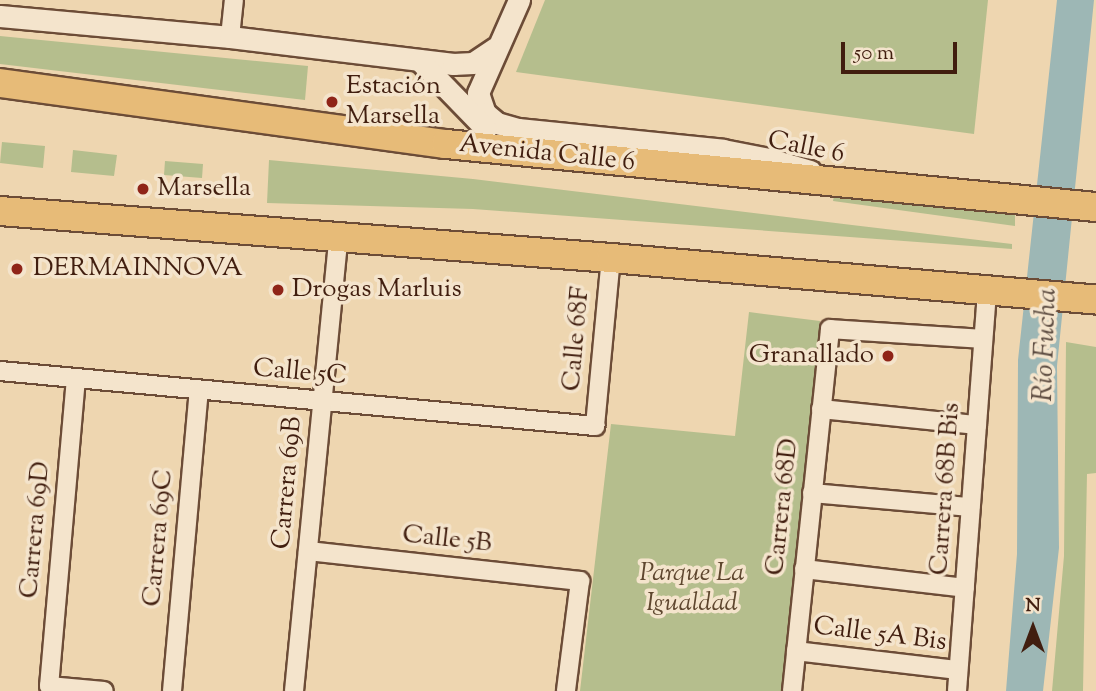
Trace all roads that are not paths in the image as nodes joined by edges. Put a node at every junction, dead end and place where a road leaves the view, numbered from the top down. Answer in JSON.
{"nodes":[{"id":1,"x":234,"y":0,"type":"edge"},
{"id":2,"x":519,"y":0,"type":"edge"},
{"id":3,"x":0,"y":16,"type":"edge"},
{"id":4,"x":230,"y":37,"type":"junction"},
{"id":5,"x":497,"y":46,"type":"junction"},
{"id":6,"x":419,"y":60,"type":"junction"},
{"id":7,"x":0,"y":83,"type":"edge"},
{"id":8,"x":499,"y":135,"type":"junction"},
{"id":9,"x":446,"y":144,"type":"junction"},
{"id":10,"x":862,"y":187,"type":"junction"},
{"id":11,"x":1093,"y":206,"type":"edge"},
{"id":12,"x":0,"y":211,"type":"edge"},
{"id":13,"x":338,"y":239,"type":"junction"},
{"id":14,"x":611,"y":258,"type":"junction"},
{"id":15,"x":998,"y":292,"type":"junction"},
{"id":16,"x":1084,"y":299,"type":"edge"},
{"id":17,"x":983,"y":339,"type":"junction"},
{"id":18,"x":0,"y":371,"type":"edge"},
{"id":19,"x":76,"y":378,"type":"junction"},
{"id":20,"x":199,"y":390,"type":"junction"},
{"id":21,"x":322,"y":401,"type":"junction"},
{"id":22,"x":821,"y":410,"type":"junction"},
{"id":23,"x":977,"y":425,"type":"junction"},
{"id":24,"x":595,"y":426,"type":"joint"},
{"id":25,"x":812,"y":493,"type":"junction"},
{"id":26,"x":970,"y":508,"type":"junction"},
{"id":27,"x":308,"y":551,"type":"junction"},
{"id":28,"x":804,"y":569,"type":"junction"},
{"id":29,"x":965,"y":588,"type":"junction"},
{"id":30,"x":796,"y":651,"type":"junction"},
{"id":31,"x":958,"y":670,"type":"junction"},
{"id":32,"x":104,"y":691,"type":"edge"},
{"id":33,"x":172,"y":691,"type":"edge"},
{"id":34,"x":294,"y":691,"type":"edge"},
{"id":35,"x":566,"y":691,"type":"edge"},
{"id":36,"x":792,"y":691,"type":"edge"},
{"id":37,"x":957,"y":691,"type":"edge"}],
"edges":[{"from":1,"to":4,"type":"street"},
{"from":2,"to":5,"type":"street"},
{"from":3,"to":4,"type":"street"},
{"from":4,"to":6,"type":"street"},
{"from":5,"to":6,"type":"street"},
{"from":5,"to":10,"type":"street","name":"Calle 6"},
{"from":6,"to":8,"type":"street","name":"Calle 6"},
{"from":7,"to":9,"type":"highway","name":"Avenida Calle 6"},
{"from":8,"to":9,"type":"highway"},
{"from":8,"to":10,"type":"street","name":"Calle 6"},
{"from":9,"to":10,"type":"highway","name":"Avenida Calle 6"},
{"from":10,"to":11,"type":"highway","name":"Avenida Calle 6"},
{"from":12,"to":13,"type":"highway"},
{"from":13,"to":14,"type":"highway"},
{"from":13,"to":21,"type":"street","name":"Carrera 69B"},
{"from":14,"to":15,"type":"highway"},
{"from":14,"to":24,"type":"street","name":"Calle 68F"},
{"from":15,"to":16,"type":"highway"},
{"from":15,"to":17,"type":"street","name":"Carrera 68B Bis"},
{"from":17,"to":22,"type":"street","name":"Carrera 68D"},
{"from":17,"to":23,"type":"street","name":"Carrera 68B Bis"},
{"from":18,"to":19,"type":"street","name":"Calle 5C"},
{"from":19,"to":20,"type":"street","name":"Calle 5C"},
{"from":19,"to":32,"type":"street","name":"Carrera 69D"},
{"from":20,"to":21,"type":"street","name":"Calle 5C"},
{"from":20,"to":33,"type":"street","name":"Carrera 69C"},
{"from":21,"to":24,"type":"street","name":"Calle 5C"},
{"from":21,"to":27,"type":"street","name":"Carrera 69B"},
{"from":22,"to":23,"type":"street"},
{"from":22,"to":25,"type":"street","name":"Carrera 68D"},
{"from":23,"to":26,"type":"street","name":"Carrera 68B Bis"},
{"from":25,"to":26,"type":"street"},
{"from":25,"to":28,"type":"street","name":"Carrera 68D"},
{"from":26,"to":29,"type":"street","name":"Carrera 68B Bis"},
{"from":27,"to":34,"type":"street","name":"Carrera 69B"},
{"from":27,"to":35,"type":"street","name":"Calle 5B"},
{"from":28,"to":29,"type":"street"},
{"from":28,"to":30,"type":"street","name":"Carrera 68D"},
{"from":29,"to":31,"type":"street","name":"Carrera 68B Bis"},
{"from":30,"to":31,"type":"street","name":"Calle 5A Bis"},
{"from":30,"to":36,"type":"street","name":"Carrera 68D"},
{"from":31,"to":37,"type":"street","name":"Carrera 68B Bis"}]}
